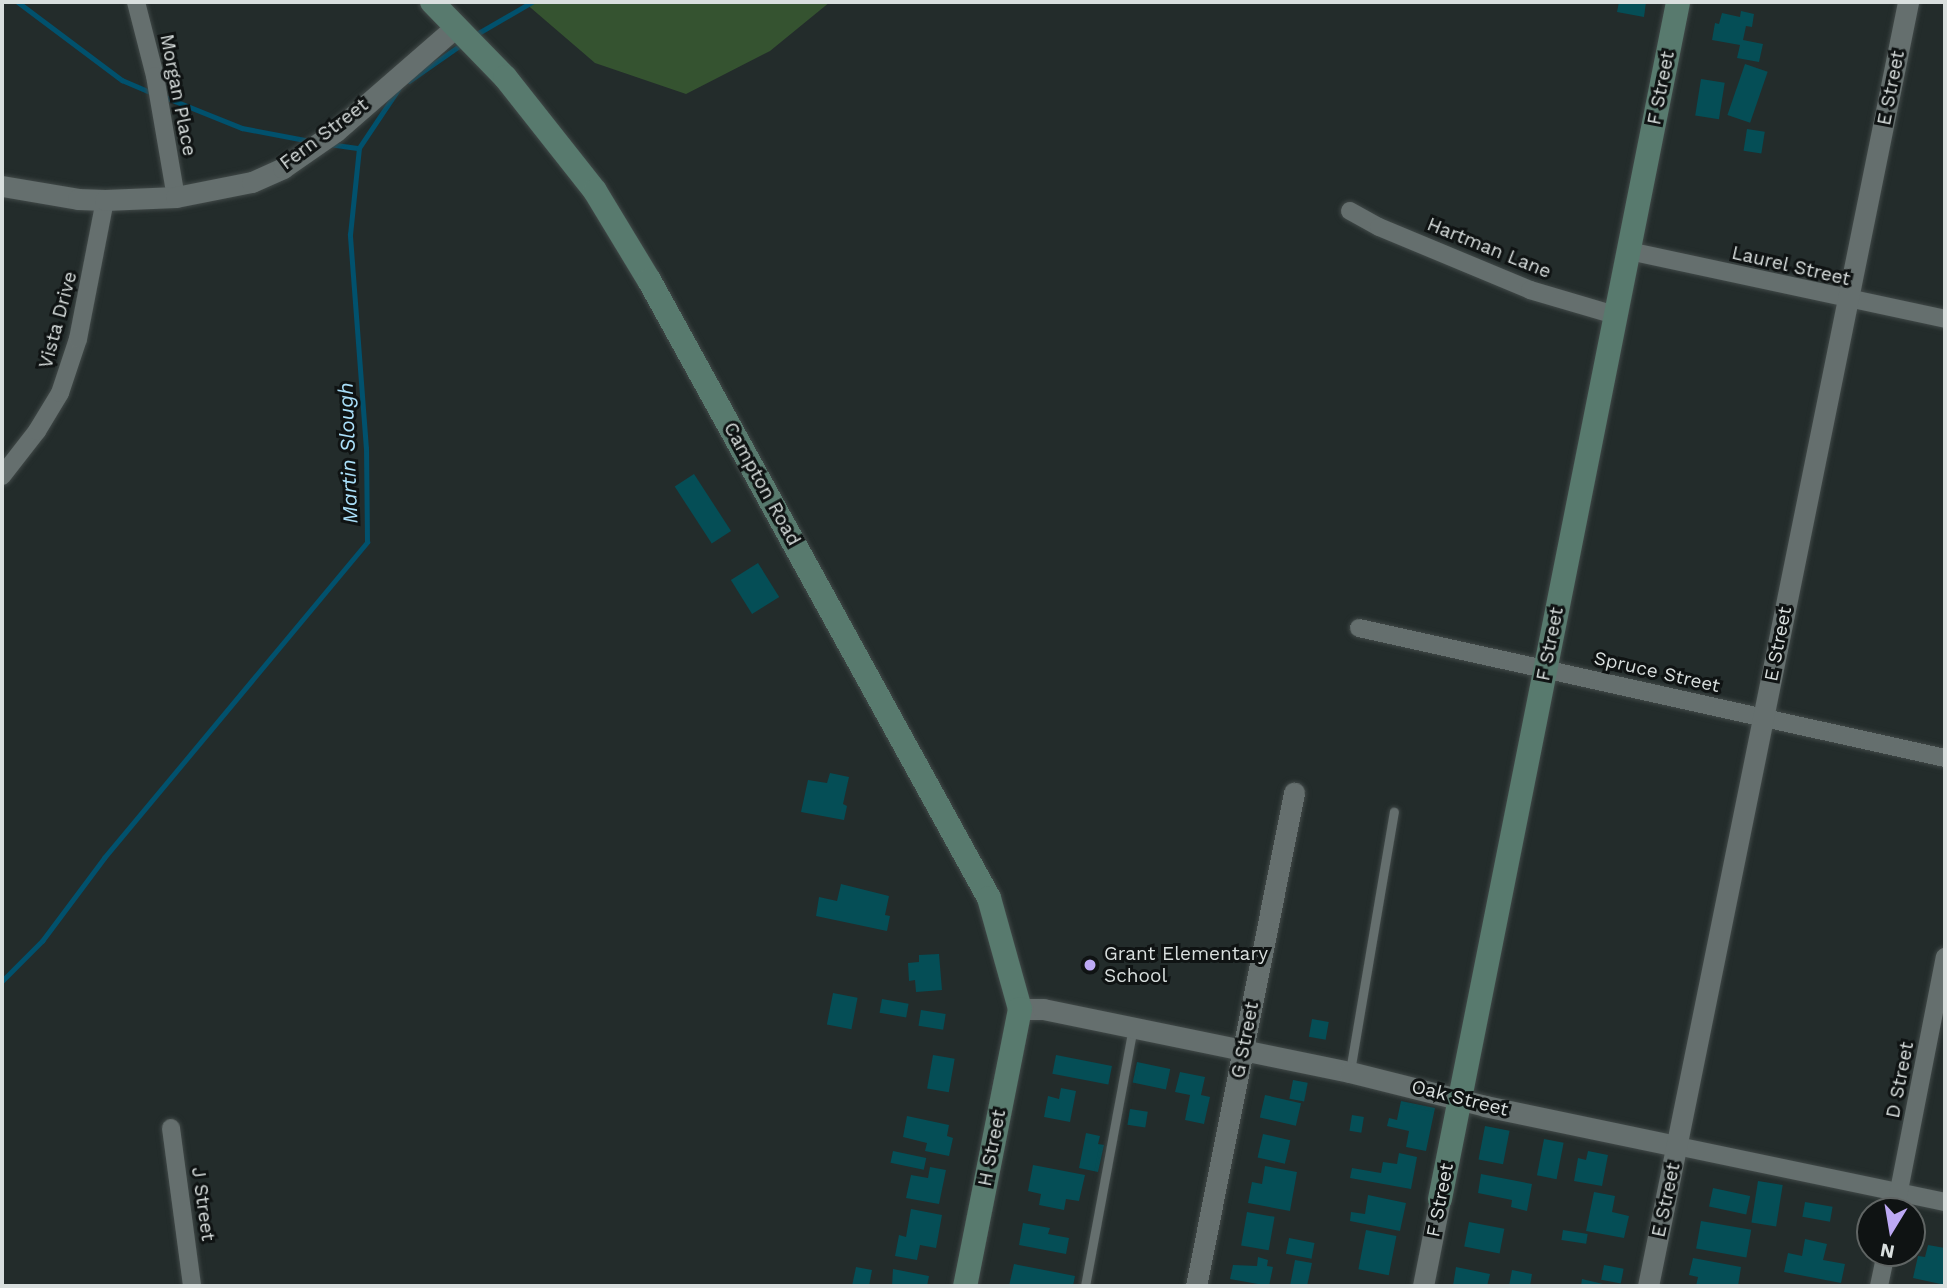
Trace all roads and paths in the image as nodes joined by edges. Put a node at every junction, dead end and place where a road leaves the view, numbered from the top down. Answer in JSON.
{"nodes":[{"id":1,"x":136,"y":2,"type":"edge"},
{"id":2,"x":432,"y":2,"type":"edge"},
{"id":3,"x":1678,"y":2,"type":"edge"},
{"id":4,"x":1908,"y":2,"type":"edge"},
{"id":5,"x":457,"y":26,"type":"junction"},
{"id":6,"x":2,"y":186,"type":"edge"},
{"id":7,"x":176,"y":197,"type":"junction"},
{"id":8,"x":105,"y":200,"type":"junction"},
{"id":9,"x":1350,"y":211,"type":"dead end"},
{"id":10,"x":1629,"y":251,"type":"junction"},
{"id":11,"x":1848,"y":300,"type":"junction"},
{"id":12,"x":1615,"y":314,"type":"junction"},
{"id":13,"x":1945,"y":319,"type":"edge"},
{"id":14,"x":2,"y":476,"type":"edge"},
{"id":15,"x":1359,"y":628,"type":"dead end"},
{"id":16,"x":1546,"y":668,"type":"junction"},
{"id":17,"x":1764,"y":719,"type":"junction"},
{"id":18,"x":1945,"y":758,"type":"edge"},
{"id":19,"x":1294,"y":793,"type":"dead end"},
{"id":20,"x":1394,"y":812,"type":"dead end"},
{"id":21,"x":1945,"y":957,"type":"edge"},
{"id":22,"x":1020,"y":1009,"type":"junction"},
{"id":23,"x":1133,"y":1028,"type":"junction"},
{"id":24,"x":1243,"y":1050,"type":"junction"},
{"id":25,"x":1350,"y":1072,"type":"junction"},
{"id":26,"x":1460,"y":1098,"type":"junction"},
{"id":27,"x":171,"y":1128,"type":"dead end"},
{"id":28,"x":1677,"y":1146,"type":"junction"},
{"id":29,"x":1877,"y":1197,"type":"edge"},
{"id":30,"x":1898,"y":1197,"type":"edge"},
{"id":31,"x":1440,"y":1199,"type":"joint"},
{"id":32,"x":1926,"y":1202,"type":"edge"},
{"id":33,"x":1945,"y":1202,"type":"edge"},
{"id":34,"x":1883,"y":1267,"type":"edge"},
{"id":35,"x":192,"y":1286,"type":"edge"},
{"id":36,"x":965,"y":1286,"type":"edge"},
{"id":37,"x":1085,"y":1286,"type":"edge"},
{"id":38,"x":1196,"y":1286,"type":"edge"},
{"id":39,"x":1423,"y":1286,"type":"edge"},
{"id":40,"x":1648,"y":1286,"type":"edge"},
{"id":41,"x":1879,"y":1286,"type":"edge"}],
"edges":[{"from":1,"to":7,"type":"street","name":"Morgan Place"},
{"from":2,"to":5,"type":"main road","name":"Campton Road"},
{"from":3,"to":10,"type":"main road","name":"F Street"},
{"from":4,"to":11,"type":"street","name":"E Street"},
{"from":5,"to":7,"type":"street","name":"Fern Street"},
{"from":5,"to":22,"type":"main road","name":"Campton Road"},
{"from":6,"to":8,"type":"street","name":"Fern Street"},
{"from":7,"to":8,"type":"street","name":"Fern Street"},
{"from":8,"to":14,"type":"street","name":"Vista Drive"},
{"from":9,"to":12,"type":"street","name":"Hartman Lane"},
{"from":10,"to":11,"type":"street","name":"Laurel Street"},
{"from":10,"to":12,"type":"main road","name":"F Street"},
{"from":11,"to":13,"type":"street","name":"Laurel Street"},
{"from":11,"to":17,"type":"street","name":"E Street"},
{"from":12,"to":16,"type":"main road","name":"F Street"},
{"from":15,"to":16,"type":"street","name":"Spruce Street"},
{"from":16,"to":17,"type":"street","name":"Spruce Street"},
{"from":16,"to":26,"type":"main road","name":"F Street"},
{"from":17,"to":18,"type":"street","name":"Spruce Street"},
{"from":17,"to":28,"type":"street","name":"E Street"},
{"from":19,"to":24,"type":"street","name":"G Street"},
{"from":20,"to":25,"type":"lane"},
{"from":21,"to":30,"type":"street","name":"D Street"},
{"from":22,"to":23,"type":"street","name":"Oak Street"},
{"from":22,"to":36,"type":"main road","name":"H Street"},
{"from":23,"to":24,"type":"street","name":"Oak Street"},
{"from":23,"to":37,"type":"lane"},
{"from":24,"to":25,"type":"street","name":"Oak Street"},
{"from":24,"to":38,"type":"street","name":"G Street"},
{"from":25,"to":26,"type":"street","name":"Oak Street"},
{"from":26,"to":28,"type":"street","name":"Oak Street"},
{"from":26,"to":31,"type":"main road","name":"F Street"},
{"from":27,"to":35,"type":"street","name":"J Street"},
{"from":28,"to":29,"type":"street","name":"Oak Street"},
{"from":28,"to":40,"type":"street","name":"E Street"},
{"from":31,"to":39,"type":"street","name":"F Street"},
{"from":32,"to":33,"type":"street","name":"Oak Street"},
{"from":34,"to":41,"type":"street"}]}
